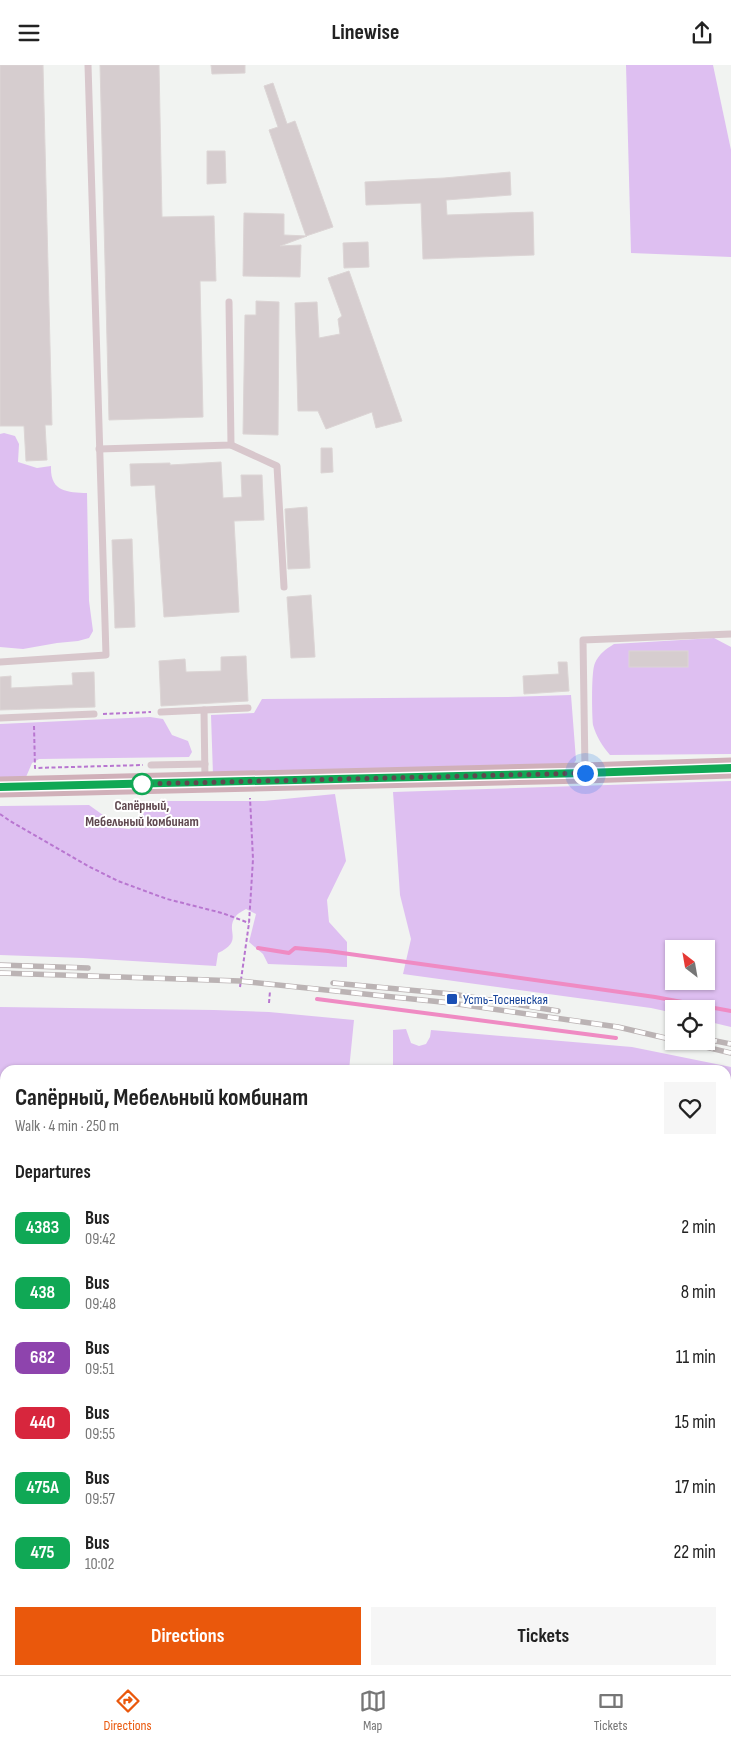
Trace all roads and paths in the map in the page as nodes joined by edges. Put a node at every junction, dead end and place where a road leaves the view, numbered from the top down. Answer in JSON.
{"nodes":[{"id":1,"x":88,"y":65,"type":"edge"},
{"id":2,"x":229,"y":302,"type":"dead end"},
{"id":3,"x":230,"y":445,"type":"junction"},
{"id":4,"x":99,"y":449,"type":"junction"},
{"id":5,"x":284,"y":587,"type":"dead end"},
{"id":6,"x":731,"y":634,"type":"edge"},
{"id":7,"x":0,"y":662,"type":"edge"},
{"id":8,"x":248,"y":708,"type":"dead end"},
{"id":9,"x":204,"y":710,"type":"junction"},
{"id":10,"x":161,"y":712,"type":"joint"},
{"id":11,"x":94,"y":714,"type":"joint"},
{"id":12,"x":33,"y":717,"type":"junction"},
{"id":13,"x":0,"y":718,"type":"edge"},
{"id":14,"x":150,"y":765,"type":"joint"},
{"id":15,"x":731,"y":768,"type":"edge"},
{"id":16,"x":205,"y":773,"type":"junction"},
{"id":17,"x":585,"y":773,"type":"junction"},
{"id":18,"x":249,"y":782,"type":"junction"},
{"id":19,"x":0,"y":787,"type":"edge"},
{"id":20,"x":0,"y":814,"type":"edge"},
{"id":21,"x":249,"y":923,"type":"junction"},
{"id":22,"x":240,"y":987,"type":"dead end"},
{"id":23,"x":270,"y":991,"type":"dead end"},
{"id":24,"x":269,"y":1003,"type":"dead end"}],
"edges":[{"from":1,"to":4,"type":"lane"},
{"from":2,"to":3,"type":"lane"},
{"from":3,"to":4,"type":"lane"},
{"from":3,"to":5,"type":"lane"},
{"from":4,"to":7,"type":"lane"},
{"from":6,"to":17,"type":"lane"},
{"from":8,"to":9,"type":"lane"},
{"from":9,"to":10,"type":"lane"},
{"from":9,"to":16,"type":"lane"},
{"from":10,"to":11,"type":"path"},
{"from":11,"to":12,"type":"lane"},
{"from":12,"to":13,"type":"lane"},
{"from":12,"to":14,"type":"path"},
{"from":14,"to":16,"type":"lane"},
{"from":15,"to":17,"type":"main road"},
{"from":16,"to":18,"type":"main road"},
{"from":16,"to":19,"type":"main road"},
{"from":17,"to":18,"type":"main road"},
{"from":18,"to":21,"type":"path"},
{"from":20,"to":21,"type":"path"},
{"from":21,"to":22,"type":"path"},
{"from":23,"to":24,"type":"path"}]}
